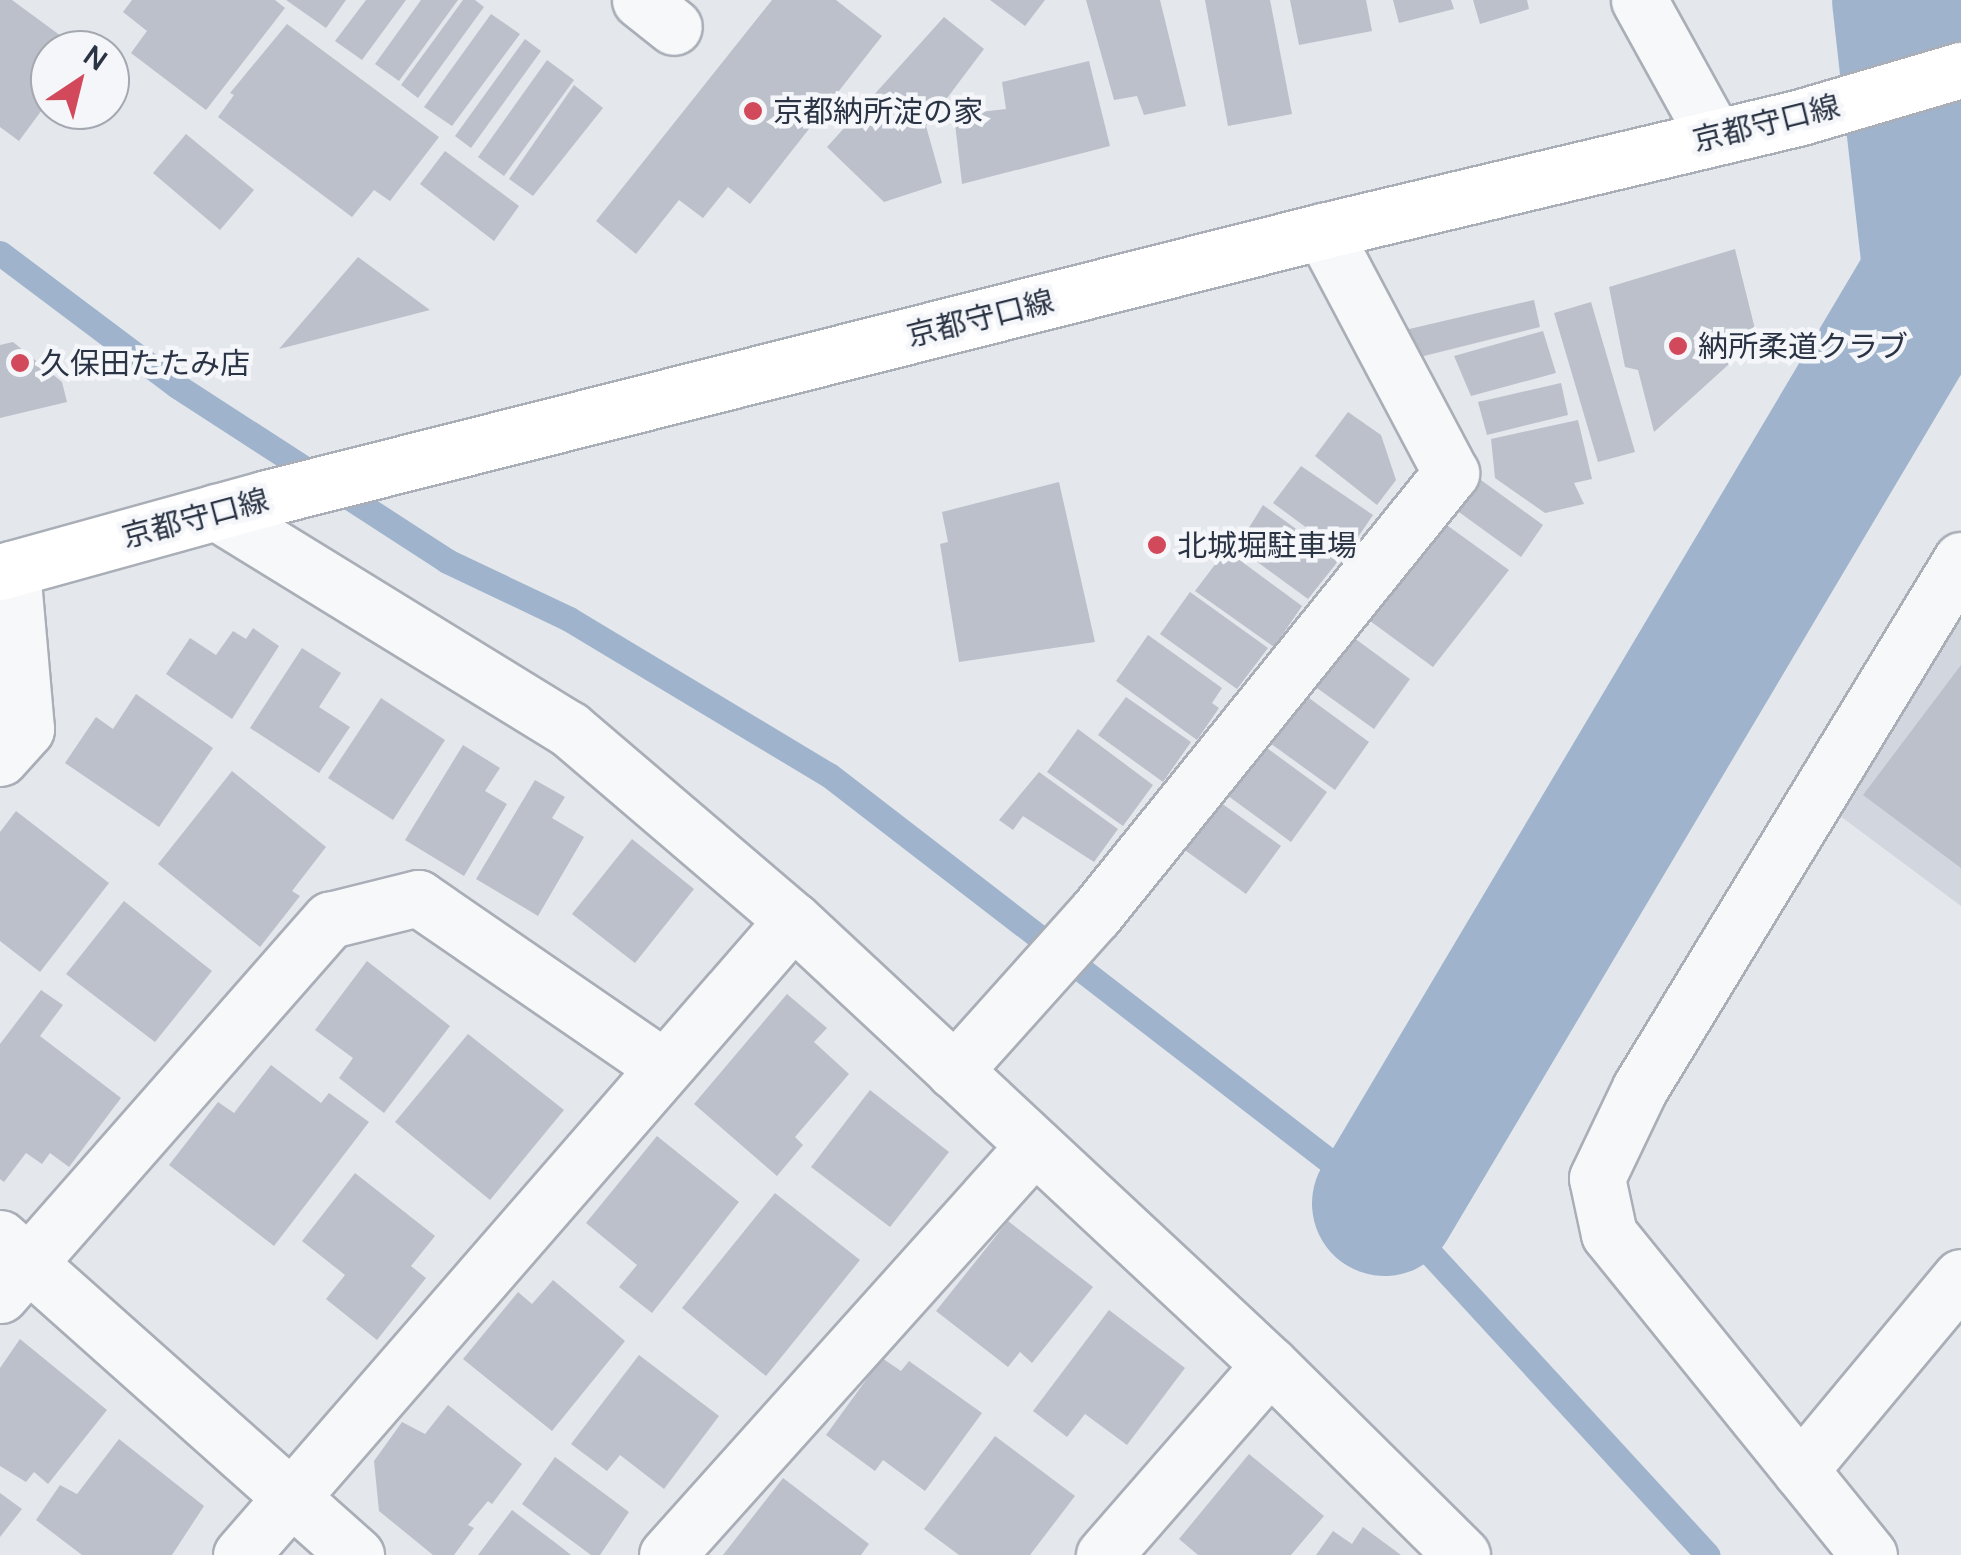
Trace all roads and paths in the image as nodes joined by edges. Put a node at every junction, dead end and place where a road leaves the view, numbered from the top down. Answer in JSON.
{"nodes":[{"id":1,"x":1639,"y":0,"type":"edge"},
{"id":2,"x":1961,"y":70,"type":"edge"},
{"id":3,"x":1714,"y":136,"type":"junction"},
{"id":4,"x":1322,"y":231,"type":"junction"},
{"id":5,"x":242,"y":505,"type":"junction"},
{"id":6,"x":1961,"y":560,"type":"edge"},
{"id":7,"x":6,"y":571,"type":"edge"},
{"id":8,"x":0,"y":758,"type":"edge"},
{"id":9,"x":792,"y":920,"type":"junction"},
{"id":10,"x":968,"y":1054,"type":"junction"},
{"id":11,"x":664,"y":1067,"type":"junction"},
{"id":12,"x":1034,"y":1146,"type":"junction"},
{"id":13,"x":9,"y":1265,"type":"edge"},
{"id":14,"x":1961,"y":1276,"type":"edge"},
{"id":15,"x":1270,"y":1365,"type":"junction"},
{"id":16,"x":1800,"y":1470,"type":"junction"},
{"id":17,"x":291,"y":1498,"type":"junction"},
{"id":18,"x":241,"y":1555,"type":"edge"},
{"id":19,"x":356,"y":1555,"type":"edge"},
{"id":20,"x":667,"y":1555,"type":"edge"},
{"id":21,"x":1104,"y":1555,"type":"edge"},
{"id":22,"x":1462,"y":1555,"type":"edge"},
{"id":23,"x":1869,"y":1555,"type":"edge"}],
"edges":[{"from":1,"to":3,"type":"street"},
{"from":2,"to":3,"type":"main road","name":"京都守口線"},
{"from":3,"to":4,"type":"main road","name":"京都守口線"},
{"from":4,"to":5,"type":"main road","name":"京都守口線"},
{"from":4,"to":10,"type":"street"},
{"from":5,"to":7,"type":"main road","name":"京都守口線"},
{"from":5,"to":9,"type":"street"},
{"from":6,"to":16,"type":"street"},
{"from":7,"to":8,"type":"street"},
{"from":9,"to":10,"type":"street"},
{"from":9,"to":11,"type":"street"},
{"from":10,"to":12,"type":"street"},
{"from":11,"to":13,"type":"street"},
{"from":11,"to":17,"type":"street"},
{"from":12,"to":15,"type":"street"},
{"from":12,"to":20,"type":"street"},
{"from":13,"to":17,"type":"street"},
{"from":14,"to":16,"type":"street"},
{"from":15,"to":21,"type":"street"},
{"from":15,"to":22,"type":"street"},
{"from":16,"to":23,"type":"street"},
{"from":17,"to":18,"type":"street"},
{"from":17,"to":19,"type":"street"}]}
